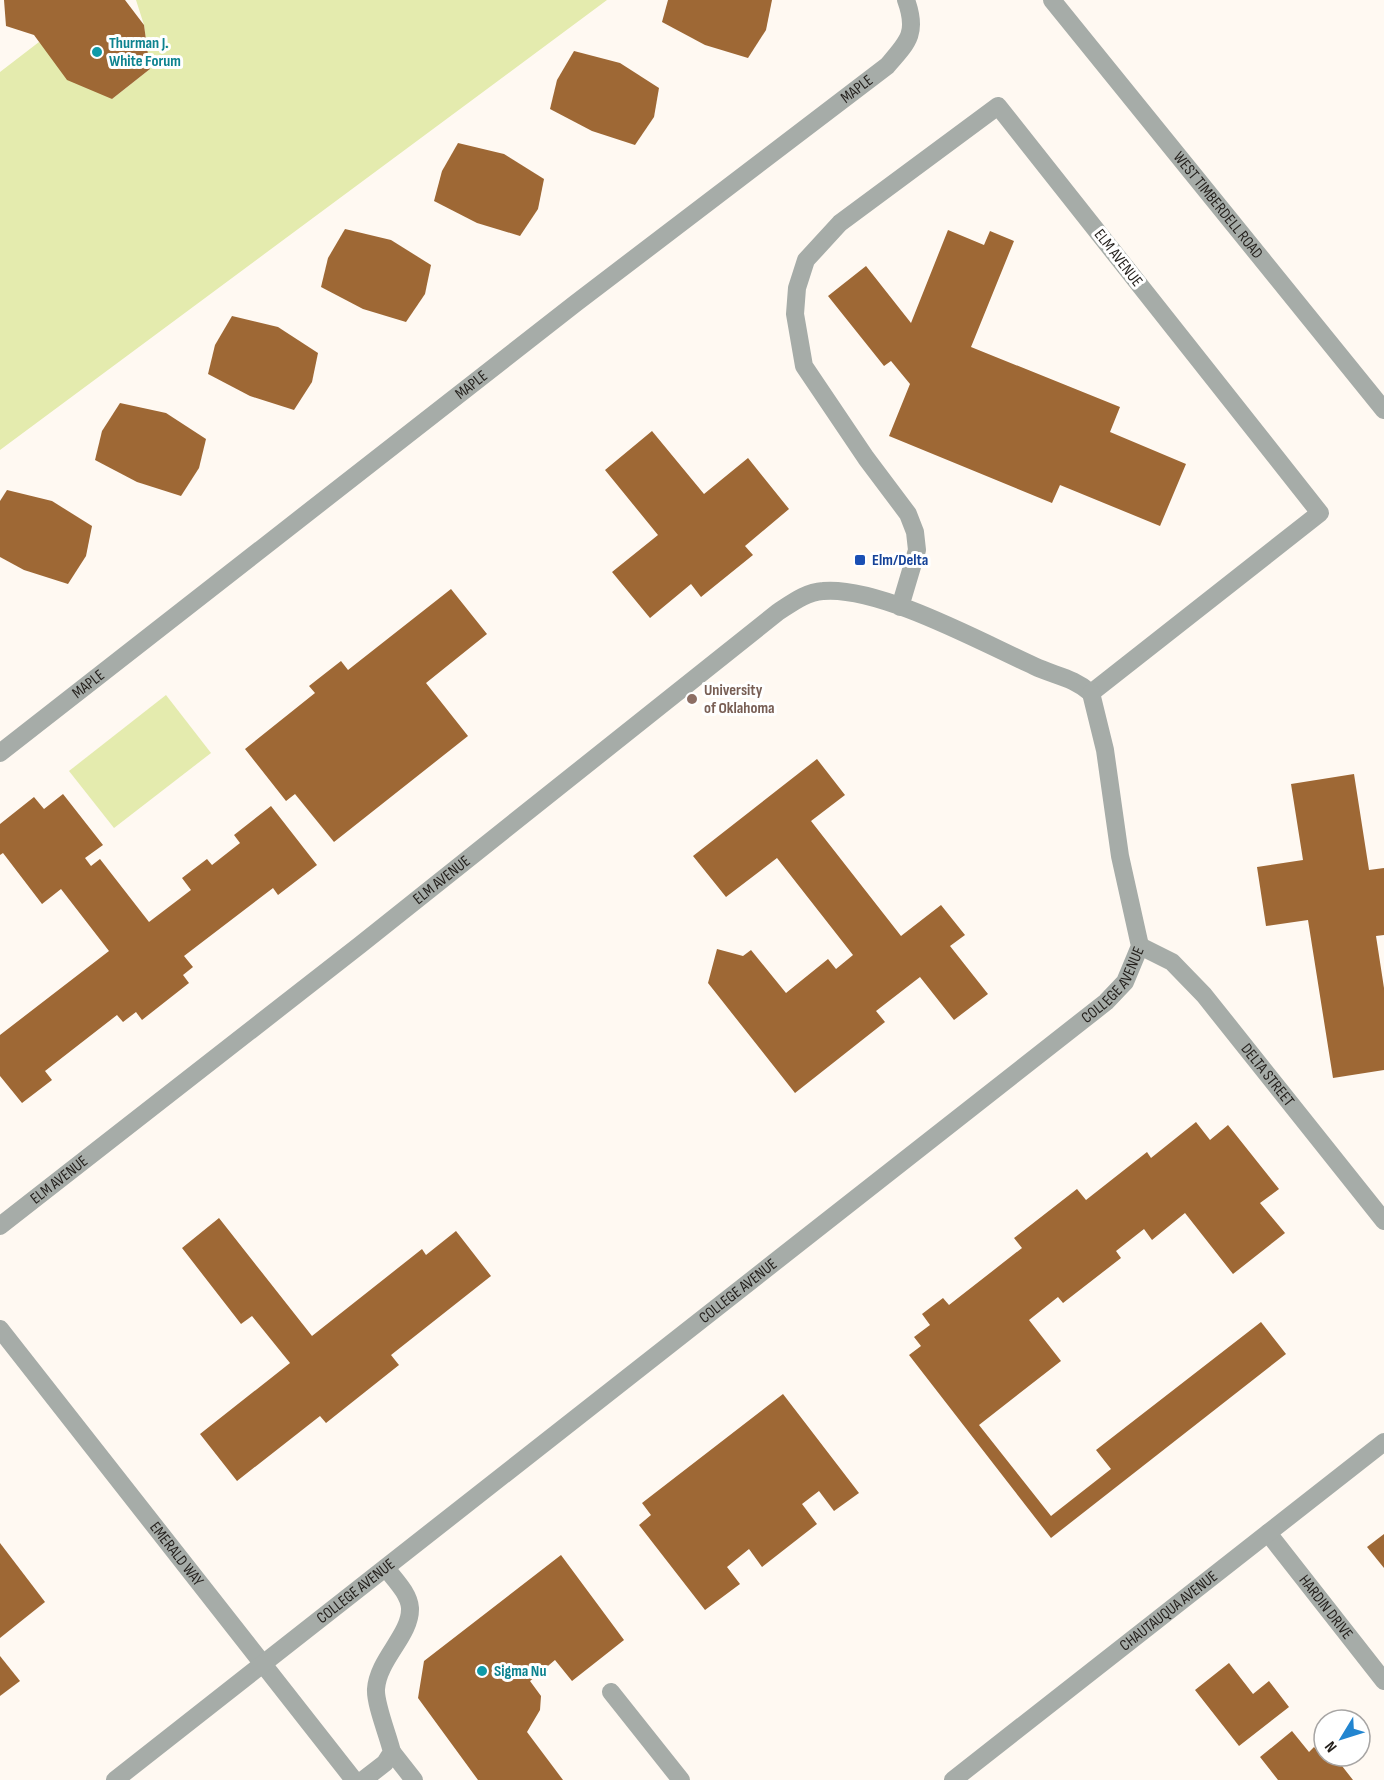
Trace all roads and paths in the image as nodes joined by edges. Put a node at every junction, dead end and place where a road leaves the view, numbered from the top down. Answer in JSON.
{"nodes":[{"id":1,"x":906,"y":0,"type":"edge"},
{"id":2,"x":1052,"y":0,"type":"edge"},
{"id":3,"x":1384,"y":410,"type":"edge"},
{"id":4,"x":900,"y":607,"type":"junction"},
{"id":5,"x":1091,"y":693,"type":"junction"},
{"id":6,"x":0,"y":753,"type":"edge"},
{"id":7,"x":1140,"y":946,"type":"junction"},
{"id":8,"x":1384,"y":1221,"type":"edge"},
{"id":9,"x":0,"y":1226,"type":"edge"},
{"id":10,"x":0,"y":1329,"type":"edge"},
{"id":11,"x":1384,"y":1442,"type":"edge"},
{"id":12,"x":1268,"y":1533,"type":"junction"},
{"id":13,"x":386,"y":1568,"type":"junction"},
{"id":14,"x":264,"y":1664,"type":"junction"},
{"id":15,"x":1384,"y":1681,"type":"edge"},
{"id":16,"x":611,"y":1692,"type":"dead end"},
{"id":17,"x":392,"y":1752,"type":"junction"},
{"id":18,"x":115,"y":1780,"type":"edge"},
{"id":19,"x":354,"y":1780,"type":"edge"},
{"id":20,"x":363,"y":1780,"type":"edge"},
{"id":21,"x":414,"y":1780,"type":"edge"},
{"id":22,"x":681,"y":1780,"type":"edge"},
{"id":23,"x":953,"y":1780,"type":"edge"}],
"edges":[{"from":1,"to":6,"type":"street","name":"MAPLE"},
{"from":2,"to":3,"type":"street","name":"WEST TIMBERDELL ROAD"},
{"from":4,"to":5,"type":"street","name":"ELM AVENUE"},
{"from":4,"to":5,"type":"street","name":"ELM AVENUE"},
{"from":4,"to":9,"type":"street","name":"ELM AVENUE"},
{"from":5,"to":7,"type":"street","name":"COLLEGE AVENUE"},
{"from":7,"to":8,"type":"street","name":"DELTA STREET"},
{"from":7,"to":13,"type":"street","name":"COLLEGE AVENUE"},
{"from":10,"to":14,"type":"street","name":"EMERALD WAY"},
{"from":11,"to":12,"type":"street","name":"CHAUTAUQUA AVENUE"},
{"from":12,"to":15,"type":"street","name":"HARDIN DRIVE"},
{"from":12,"to":23,"type":"street","name":"CHAUTAUQUA AVENUE"},
{"from":13,"to":14,"type":"street","name":"COLLEGE AVENUE"},
{"from":13,"to":17,"type":"street"},
{"from":14,"to":18,"type":"street","name":"COLLEGE AVENUE"},
{"from":14,"to":19,"type":"street","name":"EMERALD WAY"},
{"from":16,"to":22,"type":"street"},
{"from":17,"to":20,"type":"street"},
{"from":17,"to":21,"type":"street"}]}
